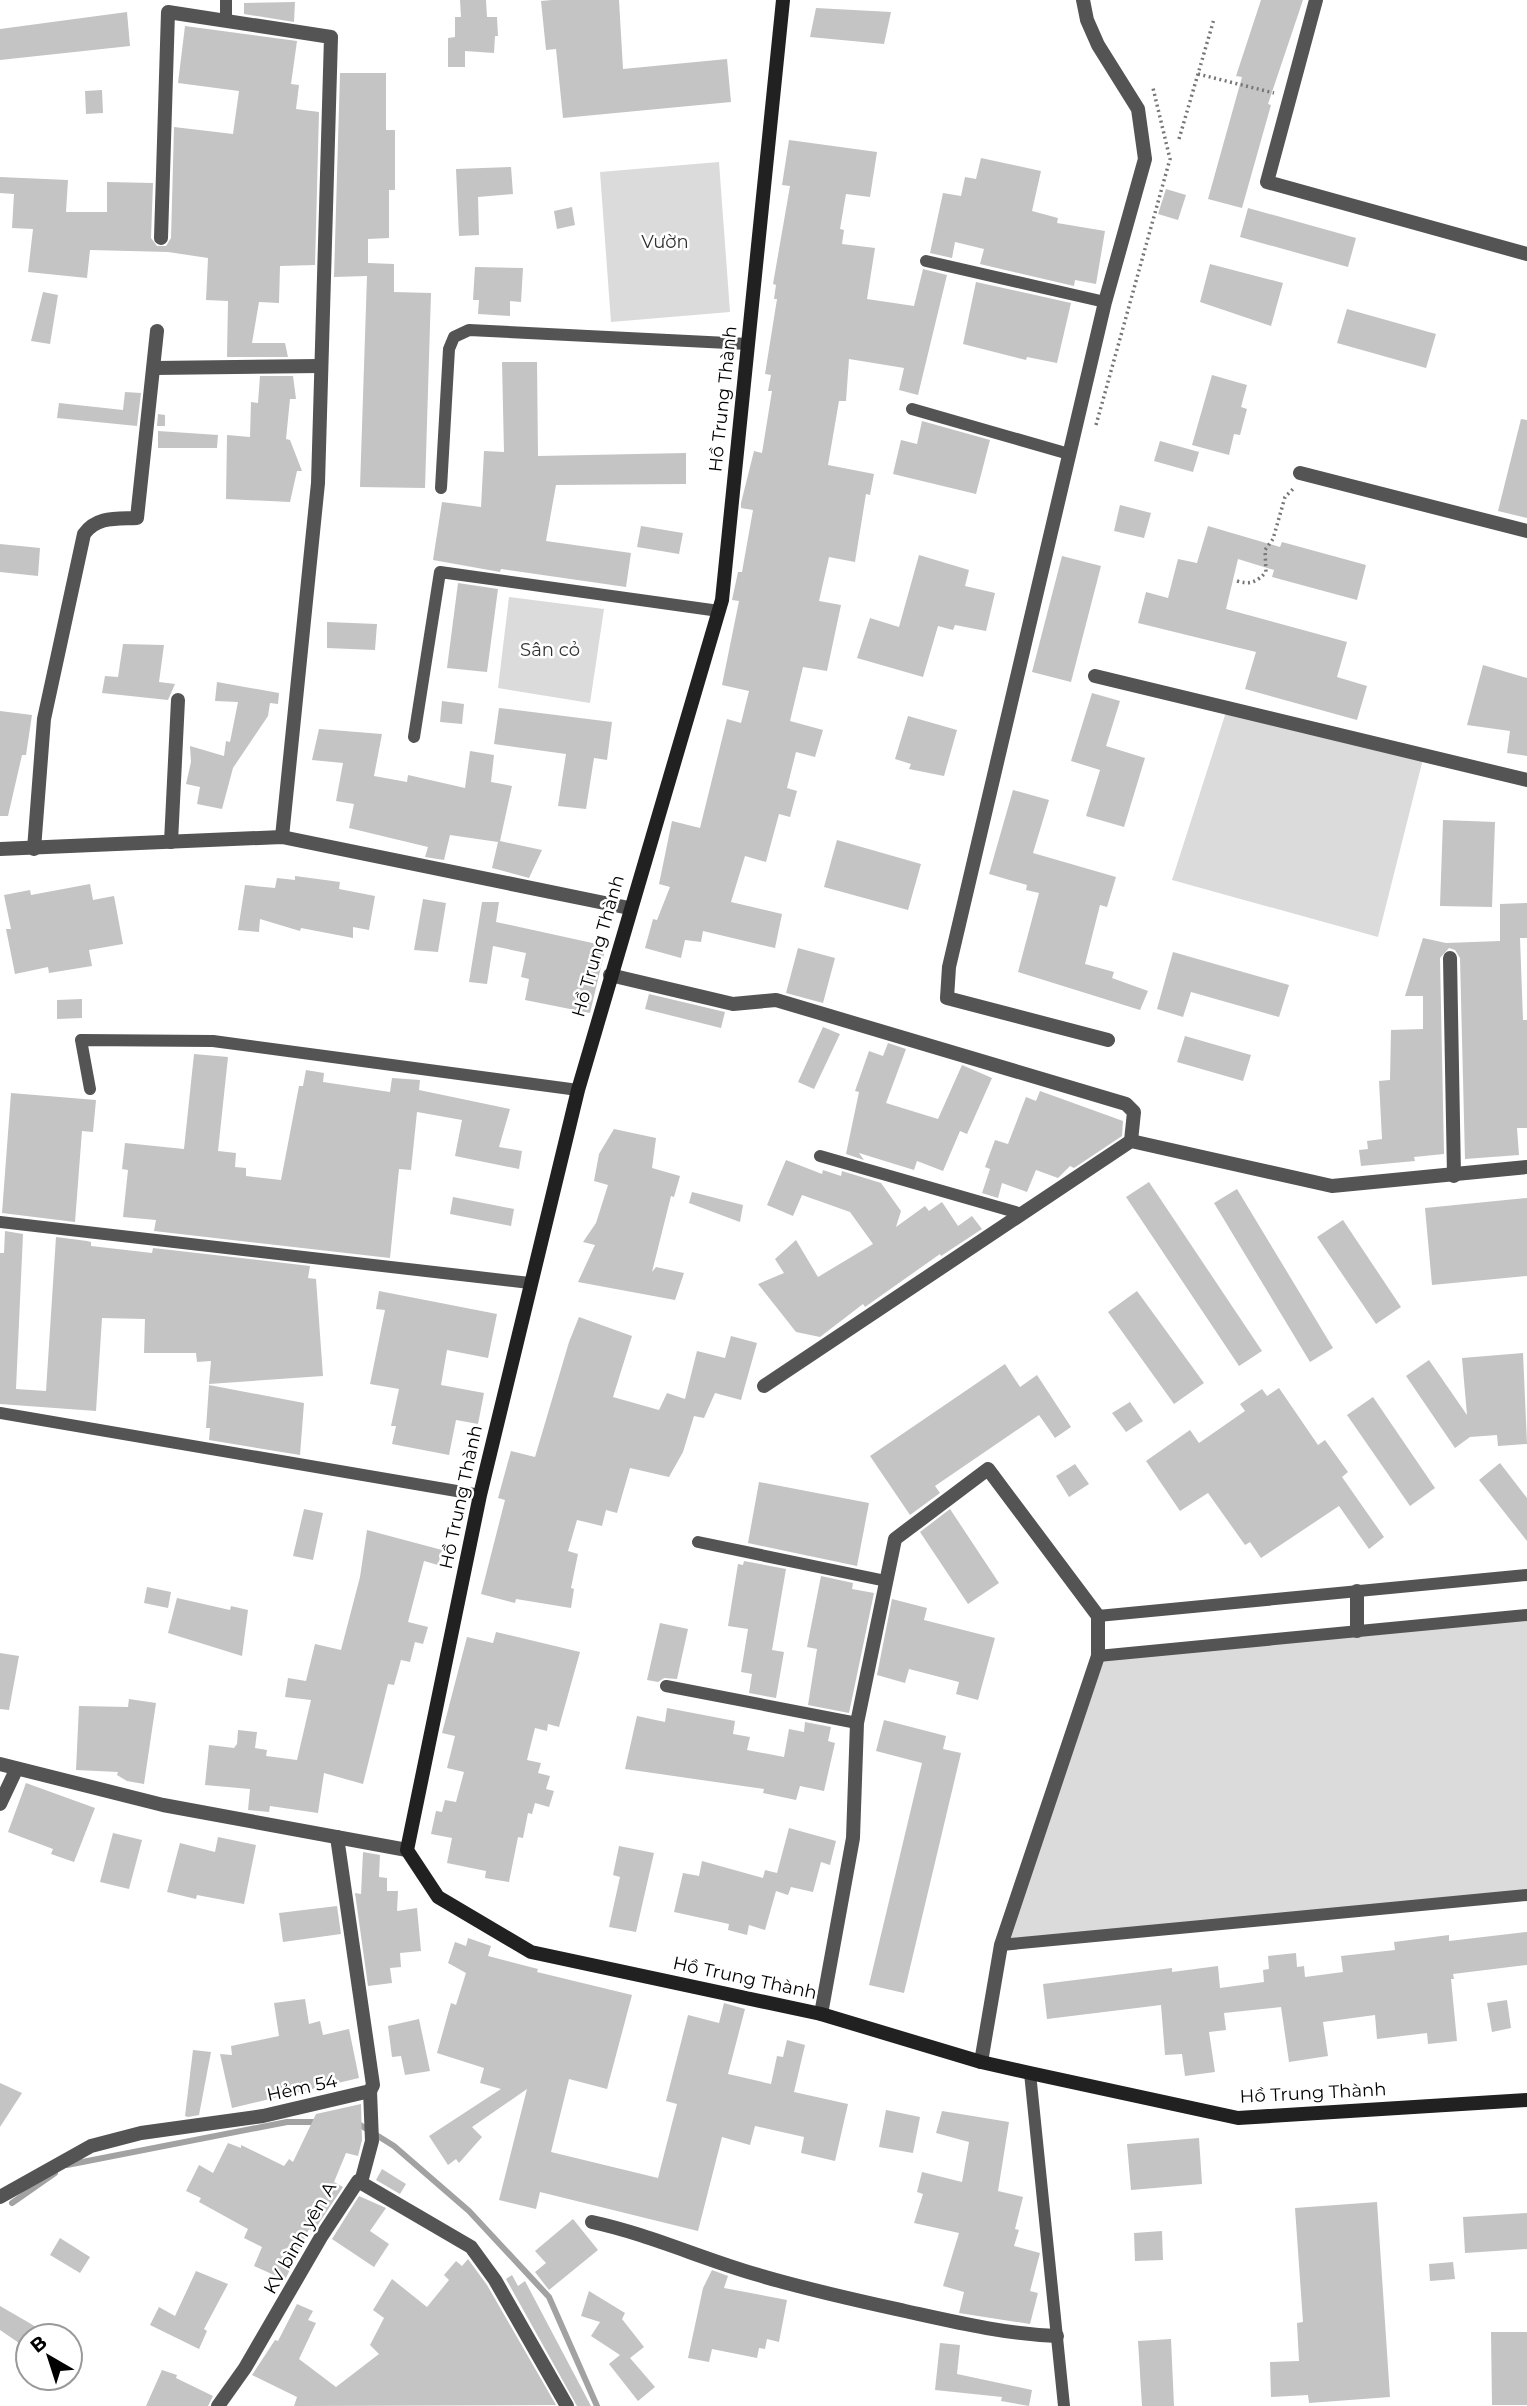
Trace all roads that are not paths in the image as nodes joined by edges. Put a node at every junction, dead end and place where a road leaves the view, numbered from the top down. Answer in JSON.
{"nodes":[{"id":1,"x":226,"y":0,"type":"edge"},
{"id":2,"x":783,"y":0,"type":"edge"},
{"id":3,"x":1083,"y":0,"type":"edge"},
{"id":4,"x":1316,"y":0,"type":"edge"},
{"id":5,"x":226,"y":21,"type":"junction"},
{"id":6,"x":161,"y":237,"type":"dead end"},
{"id":7,"x":1527,"y":254,"type":"edge"},
{"id":8,"x":926,"y":261,"type":"dead end"},
{"id":9,"x":1105,"y":302,"type":"junction"},
{"id":10,"x":157,"y":331,"type":"dead end"},
{"id":11,"x":748,"y":344,"type":"junction"},
{"id":12,"x":320,"y":366,"type":"junction"},
{"id":13,"x":154,"y":368,"type":"junction"},
{"id":14,"x":912,"y":409,"type":"dead end"},
{"id":15,"x":1069,"y":454,"type":"junction"},
{"id":16,"x":1300,"y":473,"type":"road end"},
{"id":17,"x":441,"y":488,"type":"dead end"},
{"id":18,"x":1527,"y":531,"type":"edge"},
{"id":19,"x":719,"y":611,"type":"junction"},
{"id":20,"x":1095,"y":676,"type":"dead end"},
{"id":21,"x":178,"y":700,"type":"dead end"},
{"id":22,"x":414,"y":737,"type":"dead end"},
{"id":23,"x":1527,"y":780,"type":"edge"},
{"id":24,"x":282,"y":837,"type":"junction"},
{"id":25,"x":170,"y":842,"type":"junction"},
{"id":26,"x":0,"y":849,"type":"edge"},
{"id":27,"x":34,"y":849,"type":"junction"},
{"id":28,"x":629,"y":908,"type":"junction"},
{"id":29,"x":1450,"y":958,"type":"dead end"},
{"id":30,"x":610,"y":975,"type":"junction"},
{"id":31,"x":1108,"y":1040,"type":"dead end"},
{"id":32,"x":90,"y":1089,"type":"dead end"},
{"id":33,"x":578,"y":1090,"type":"junction"},
{"id":34,"x":1131,"y":1141,"type":"junction"},
{"id":35,"x":820,"y":1156,"type":"dead end"},
{"id":36,"x":1527,"y":1167,"type":"edge"},
{"id":37,"x":1454,"y":1176,"type":"junction"},
{"id":38,"x":1022,"y":1214,"type":"junction"},
{"id":39,"x":0,"y":1222,"type":"edge"},
{"id":40,"x":530,"y":1283,"type":"junction"},
{"id":41,"x":764,"y":1386,"type":"dead end"},
{"id":42,"x":0,"y":1413,"type":"edge"},
{"id":43,"x":480,"y":1495,"type":"junction"},
{"id":44,"x":698,"y":1542,"type":"dead end"},
{"id":45,"x":1527,"y":1575,"type":"edge"},
{"id":46,"x":886,"y":1581,"type":"junction"},
{"id":47,"x":1357,"y":1591,"type":"junction"},
{"id":48,"x":1527,"y":1615,"type":"edge"},
{"id":49,"x":1098,"y":1616,"type":"junction"},
{"id":50,"x":1357,"y":1631,"type":"junction"},
{"id":51,"x":1098,"y":1656,"type":"junction"},
{"id":52,"x":666,"y":1686,"type":"dead end"},
{"id":53,"x":857,"y":1723,"type":"junction"},
{"id":54,"x":0,"y":1764,"type":"edge"},
{"id":55,"x":16,"y":1770,"type":"junction"},
{"id":56,"x":0,"y":1804,"type":"edge"},
{"id":57,"x":337,"y":1837,"type":"junction"},
{"id":58,"x":407,"y":1850,"type":"junction"},
{"id":59,"x":1527,"y":1895,"type":"edge"},
{"id":60,"x":1000,"y":1945,"type":"junction"},
{"id":61,"x":821,"y":2014,"type":"junction"},
{"id":62,"x":981,"y":2062,"type":"junction"},
{"id":63,"x":1030,"y":2073,"type":"junction"},
{"id":64,"x":370,"y":2091,"type":"junction"},
{"id":65,"x":1527,"y":2100,"type":"edge"},
{"id":66,"x":361,"y":2182,"type":"junction"},
{"id":67,"x":0,"y":2196,"type":"edge"},
{"id":68,"x":592,"y":2222,"type":"dead end"},
{"id":69,"x":1057,"y":2336,"type":"junction"},
{"id":70,"x":218,"y":2406,"type":"edge"},
{"id":71,"x":567,"y":2406,"type":"edge"},
{"id":72,"x":1064,"y":2406,"type":"edge"}],
"edges":[{"from":1,"to":5,"type":"lane"},
{"from":2,"to":11,"type":"street","name":"Hồ Trung Thành"},
{"from":3,"to":9,"type":"street"},
{"from":4,"to":7,"type":"street"},
{"from":5,"to":6,"type":"street"},
{"from":5,"to":12,"type":"street"},
{"from":8,"to":9,"type":"lane"},
{"from":9,"to":15,"type":"street"},
{"from":10,"to":13,"type":"street"},
{"from":11,"to":17,"type":"lane"},
{"from":11,"to":19,"type":"street","name":"Hồ Trung Thành"},
{"from":12,"to":13,"type":"street"},
{"from":12,"to":24,"type":"street"},
{"from":13,"to":27,"type":"street"},
{"from":14,"to":15,"type":"lane"},
{"from":15,"to":31,"type":"street"},
{"from":16,"to":18,"type":"street"},
{"from":19,"to":22,"type":"lane"},
{"from":19,"to":28,"type":"street","name":"Hồ Trung Thành"},
{"from":20,"to":23,"type":"street"},
{"from":21,"to":25,"type":"street"},
{"from":24,"to":25,"type":"street"},
{"from":24,"to":28,"type":"street"},
{"from":25,"to":27,"type":"street"},
{"from":26,"to":27,"type":"street"},
{"from":28,"to":30,"type":"street","name":"Hồ Trung Thành"},
{"from":29,"to":37,"type":"street"},
{"from":30,"to":33,"type":"street","name":"Hồ Trung Thành"},
{"from":30,"to":34,"type":"street"},
{"from":32,"to":33,"type":"lane"},
{"from":33,"to":40,"type":"street","name":"Hồ Trung Thành"},
{"from":34,"to":37,"type":"street"},
{"from":34,"to":38,"type":"street"},
{"from":35,"to":38,"type":"lane"},
{"from":36,"to":37,"type":"street"},
{"from":38,"to":41,"type":"street"},
{"from":39,"to":40,"type":"lane"},
{"from":40,"to":43,"type":"street","name":"Hồ Trung Thành"},
{"from":42,"to":43,"type":"lane"},
{"from":43,"to":58,"type":"street","name":"Hồ Trung Thành"},
{"from":44,"to":46,"type":"lane"},
{"from":45,"to":47,"type":"lane"},
{"from":46,"to":49,"type":"street"},
{"from":46,"to":53,"type":"street"},
{"from":47,"to":49,"type":"lane"},
{"from":47,"to":50,"type":"street"},
{"from":48,"to":50,"type":"lane"},
{"from":49,"to":51,"type":"street"},
{"from":50,"to":51,"type":"lane"},
{"from":51,"to":60,"type":"street"},
{"from":52,"to":53,"type":"lane"},
{"from":53,"to":61,"type":"street"},
{"from":54,"to":55,"type":"street"},
{"from":55,"to":56,"type":"street"},
{"from":55,"to":57,"type":"street"},
{"from":57,"to":58,"type":"street"},
{"from":57,"to":64,"type":"street"},
{"from":58,"to":61,"type":"street","name":"Hồ Trung Thành"},
{"from":59,"to":60,"type":"lane"},
{"from":60,"to":62,"type":"street"},
{"from":61,"to":62,"type":"street","name":"Hồ Trung Thành"},
{"from":62,"to":63,"type":"street","name":"Hồ Trung Thành"},
{"from":63,"to":65,"type":"street","name":"Hồ Trung Thành"},
{"from":63,"to":69,"type":"lane"},
{"from":64,"to":66,"type":"street"},
{"from":64,"to":67,"type":"street","name":"Hẻm 54"},
{"from":66,"to":70,"type":"street","name":"KV bình yên A"},
{"from":66,"to":71,"type":"street","name":"KV bình yên A"},
{"from":68,"to":69,"type":"street"},
{"from":69,"to":72,"type":"lane"}]}
